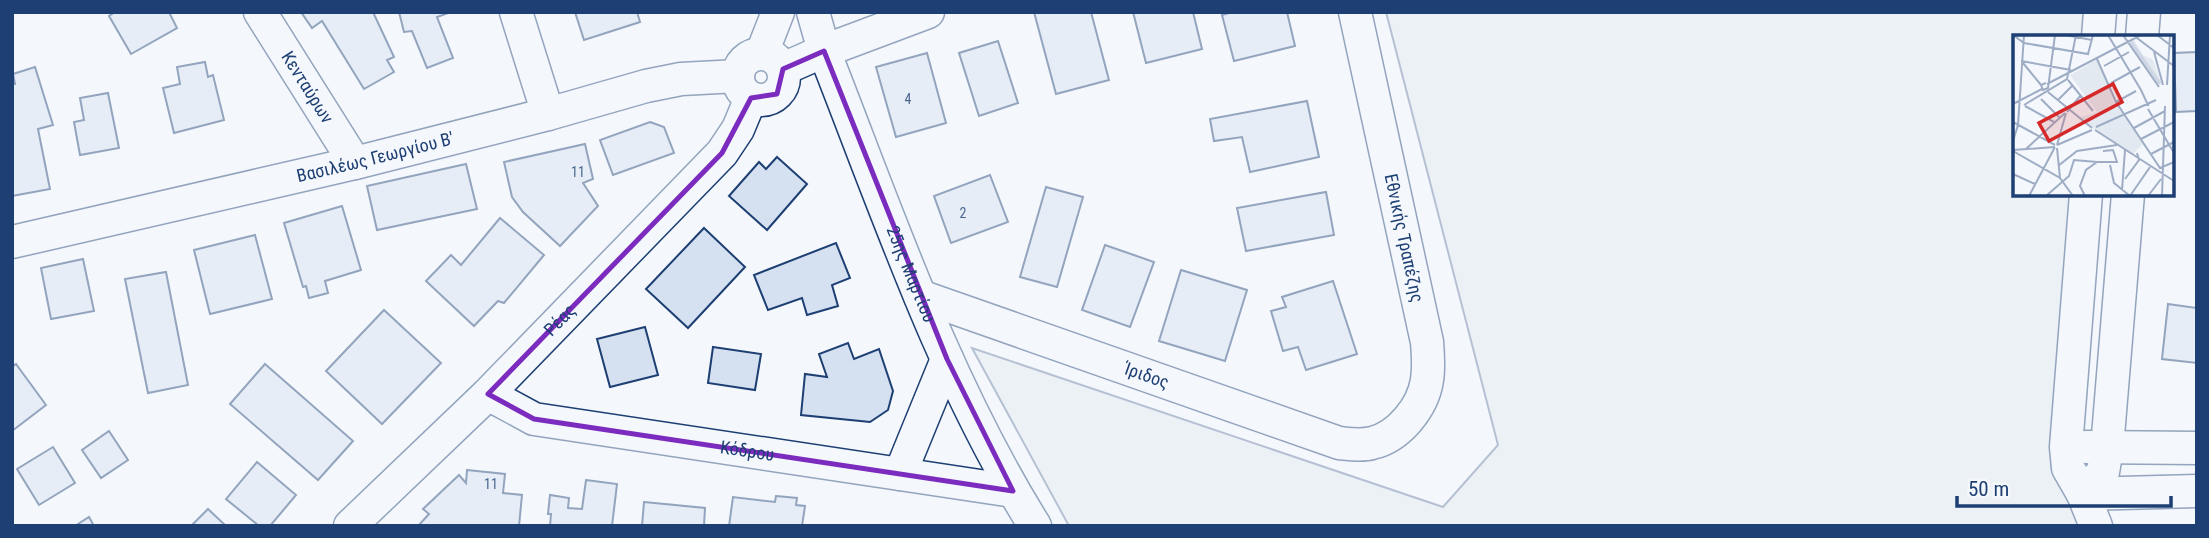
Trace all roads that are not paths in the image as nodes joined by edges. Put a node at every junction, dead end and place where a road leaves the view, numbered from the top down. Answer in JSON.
{"nodes":[{"id":1,"x":260,"y":12,"type":"edge"},
{"id":2,"x":516,"y":12,"type":"edge"},
{"id":3,"x":778,"y":12,"type":"edge"},
{"id":4,"x":813,"y":12,"type":"edge"},
{"id":5,"x":928,"y":12,"type":"edge"},
{"id":6,"x":1355,"y":12,"type":"edge"},
{"id":7,"x":2100,"y":12,"type":"edge"},
{"id":8,"x":2144,"y":12,"type":"edge"},
{"id":9,"x":2098,"y":35,"type":"edge"},
{"id":10,"x":2142,"y":35,"type":"edge"},
{"id":11,"x":824,"y":51,"type":"junction"},
{"id":12,"x":773,"y":61,"type":"junction"},
{"id":13,"x":744,"y":87,"type":"junction"},
{"id":14,"x":548,"y":114,"type":"junction"},
{"id":15,"x":355,"y":163,"type":"junction"},
{"id":16,"x":2087,"y":196,"type":"edge"},
{"id":17,"x":2128,"y":196,"type":"edge"},
{"id":18,"x":12,"y":242,"type":"edge"},
{"id":19,"x":920,"y":296,"type":"junction"},
{"id":20,"x":947,"y":359,"type":"junction"},
{"id":21,"x":488,"y":394,"type":"junction"},
{"id":22,"x":1373,"y":443,"type":"joint"},
{"id":23,"x":2066,"y":447,"type":"junction"},
{"id":24,"x":2107,"y":448,"type":"junction"},
{"id":25,"x":2197,"y":449,"type":"edge"},
{"id":26,"x":900,"y":474,"type":"junction"},
{"id":27,"x":1013,"y":491,"type":"junction"},
{"id":28,"x":2197,"y":491,"type":"edge"},
{"id":29,"x":2083,"y":494,"type":"junction"},
{"id":30,"x":350,"y":526,"type":"edge"},
{"id":31,"x":1035,"y":526,"type":"edge"},
{"id":32,"x":2096,"y":526,"type":"edge"}],
"edges":[{"from":1,"to":15,"type":"street","name":"Κενταύρων"},
{"from":2,"to":14,"type":"street"},
{"from":3,"to":12,"type":"street"},
{"from":4,"to":11,"type":"street","name":"25ης Μαρτίου"},
{"from":5,"to":11,"type":"street"},
{"from":6,"to":22,"type":"street","name":"Εθνικής Τραπέζης"},
{"from":7,"to":9,"type":"street"},
{"from":8,"to":10,"type":"street"},
{"from":11,"to":12,"type":"street"},
{"from":11,"to":19,"type":"street","name":"25ης Μαρτίου"},
{"from":12,"to":13,"type":"street"},
{"from":12,"to":13,"type":"street"},
{"from":13,"to":14,"type":"street","name":"Βασιλέως Γεωργίου Β'"},
{"from":13,"to":21,"type":"street","name":"Ρέας"},
{"from":14,"to":15,"type":"street","name":"Βασιλέως Γεωργίου Β'"},
{"from":15,"to":18,"type":"street","name":"Βασιλέως Γεωργίου Β'"},
{"from":16,"to":23,"type":"street"},
{"from":17,"to":24,"type":"street"},
{"from":19,"to":20,"type":"street","name":"25ης Μαρτίου"},
{"from":19,"to":22,"type":"street","name":"Ίριδος"},
{"from":20,"to":26,"type":"street"},
{"from":20,"to":27,"type":"street","name":"25ης Μαρτίου"},
{"from":21,"to":26,"type":"street","name":"Κόδρου"},
{"from":21,"to":30,"type":"street","name":"Ρέας"},
{"from":23,"to":24,"type":"street"},
{"from":23,"to":29,"type":"street"},
{"from":24,"to":25,"type":"street"},
{"from":24,"to":29,"type":"street"},
{"from":26,"to":27,"type":"street","name":"Κόδρου"},
{"from":27,"to":31,"type":"street","name":"25ης Μαρτίου"},
{"from":28,"to":29,"type":"street"},
{"from":29,"to":32,"type":"street"}]}
